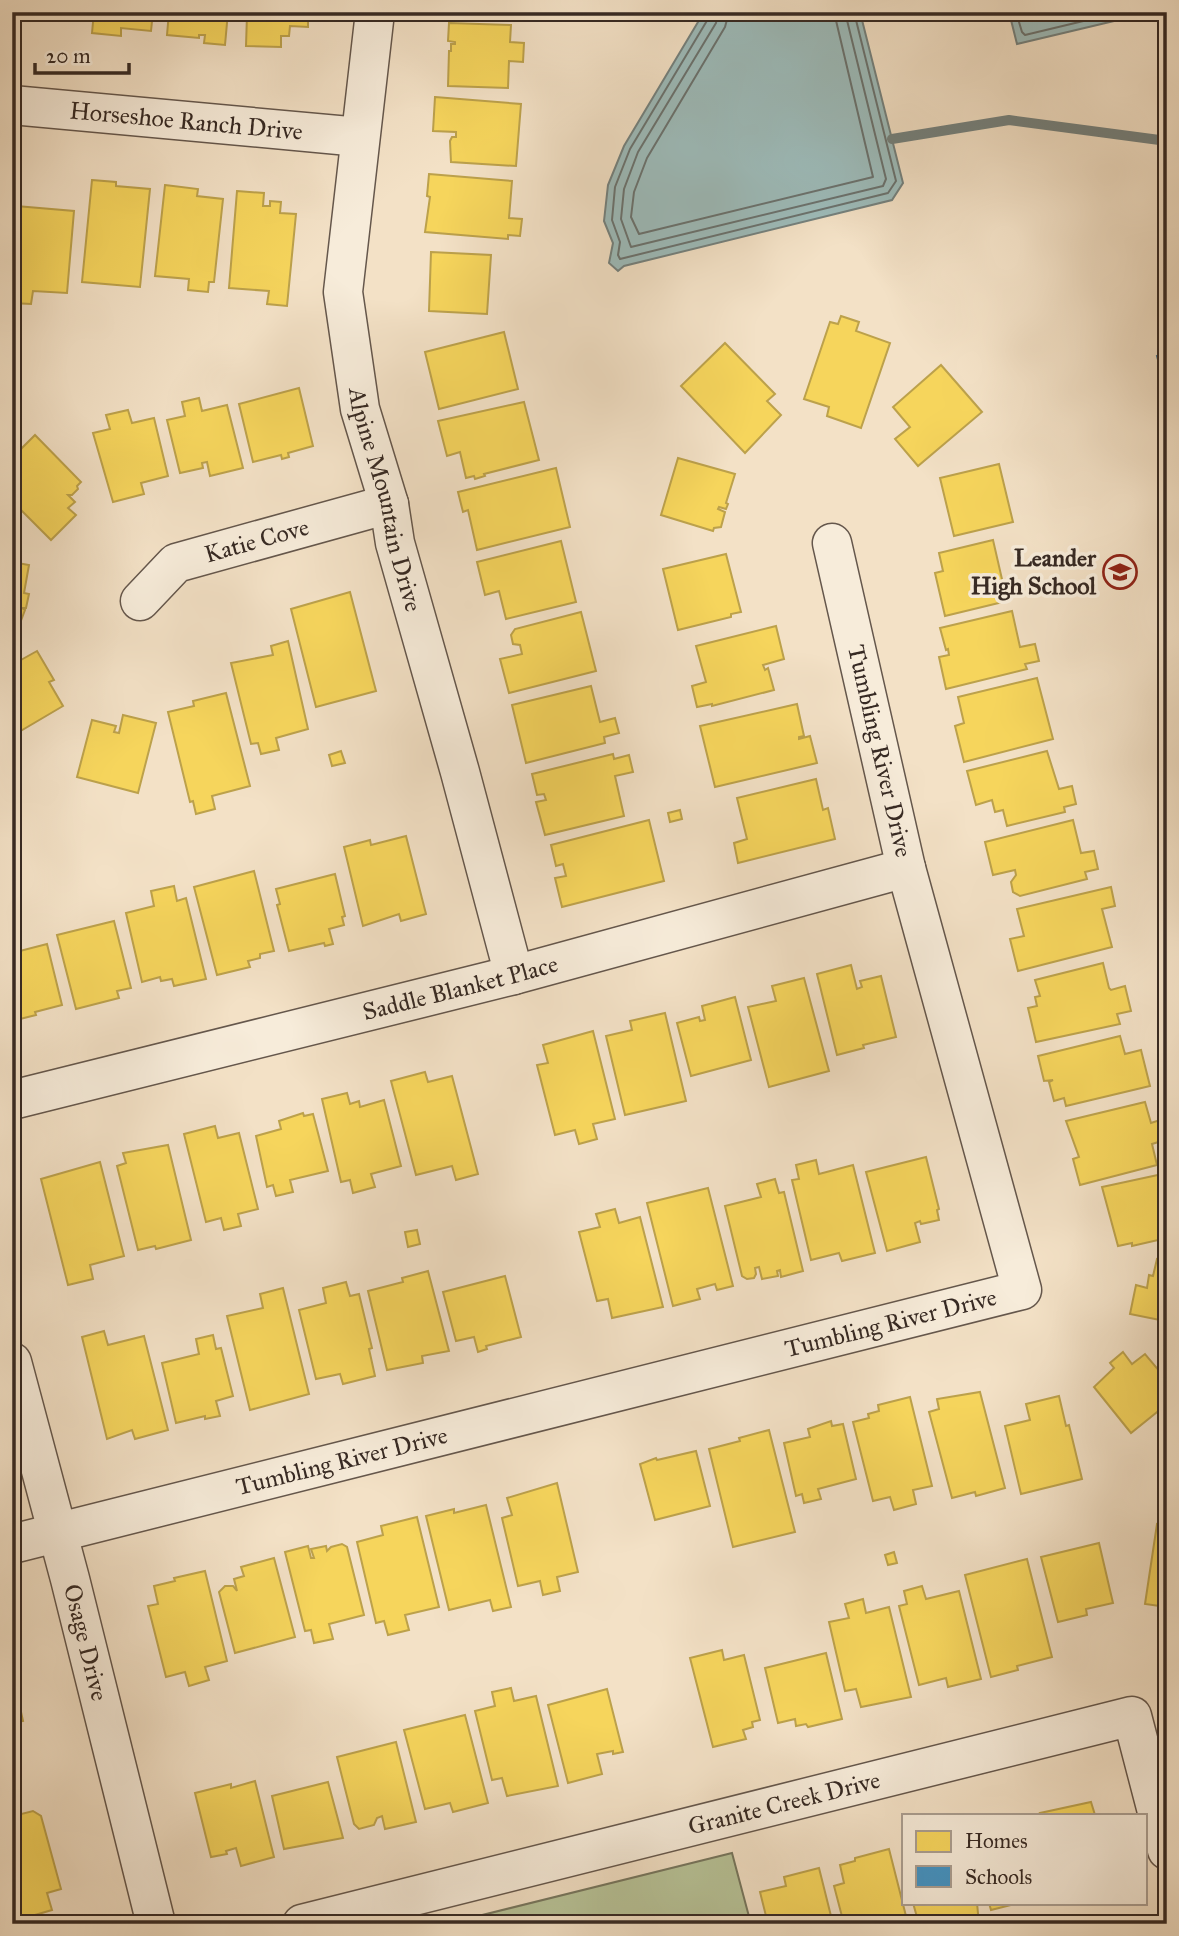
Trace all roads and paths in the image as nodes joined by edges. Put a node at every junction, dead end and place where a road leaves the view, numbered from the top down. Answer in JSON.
{"nodes":[{"id":1,"x":375,"y":12,"type":"edge"},
{"id":2,"x":12,"y":105,"type":"edge"},
{"id":3,"x":360,"y":137,"type":"junction"},
{"id":4,"x":389,"y":504,"type":"junction"},
{"id":5,"x":832,"y":542,"type":"dead end"},
{"id":6,"x":140,"y":601,"type":"dead end"},
{"id":7,"x":906,"y":868,"type":"junction"},
{"id":8,"x":514,"y":975,"type":"junction"},
{"id":9,"x":12,"y":1100,"type":"edge"},
{"id":10,"x":12,"y":1362,"type":"edge"},
{"id":11,"x":56,"y":1532,"type":"junction"},
{"id":12,"x":12,"y":1544,"type":"edge"},
{"id":13,"x":1167,"y":1850,"type":"edge"},
{"id":14,"x":156,"y":1924,"type":"edge"},
{"id":15,"x":302,"y":1924,"type":"edge"}],
"edges":[{"from":1,"to":3,"type":"street","name":"Alpine Mountain Drive"},
{"from":2,"to":3,"type":"street","name":"Horseshoe Ranch Drive"},
{"from":3,"to":4,"type":"street","name":"Alpine Mountain Drive"},
{"from":4,"to":6,"type":"street","name":"Katie Cove"},
{"from":4,"to":8,"type":"street","name":"Alpine Mountain Drive"},
{"from":5,"to":7,"type":"street","name":"Tumbling River Drive"},
{"from":7,"to":8,"type":"street","name":"Saddle Blanket Place"},
{"from":7,"to":11,"type":"street","name":"Tumbling River Drive"},
{"from":8,"to":9,"type":"street","name":"Saddle Blanket Place"},
{"from":10,"to":11,"type":"street","name":"Osage Drive"},
{"from":11,"to":12,"type":"street","name":"Tumbling River Drive"},
{"from":11,"to":14,"type":"street","name":"Osage Drive"},
{"from":13,"to":15,"type":"street","name":"Granite Creek Drive"}]}
